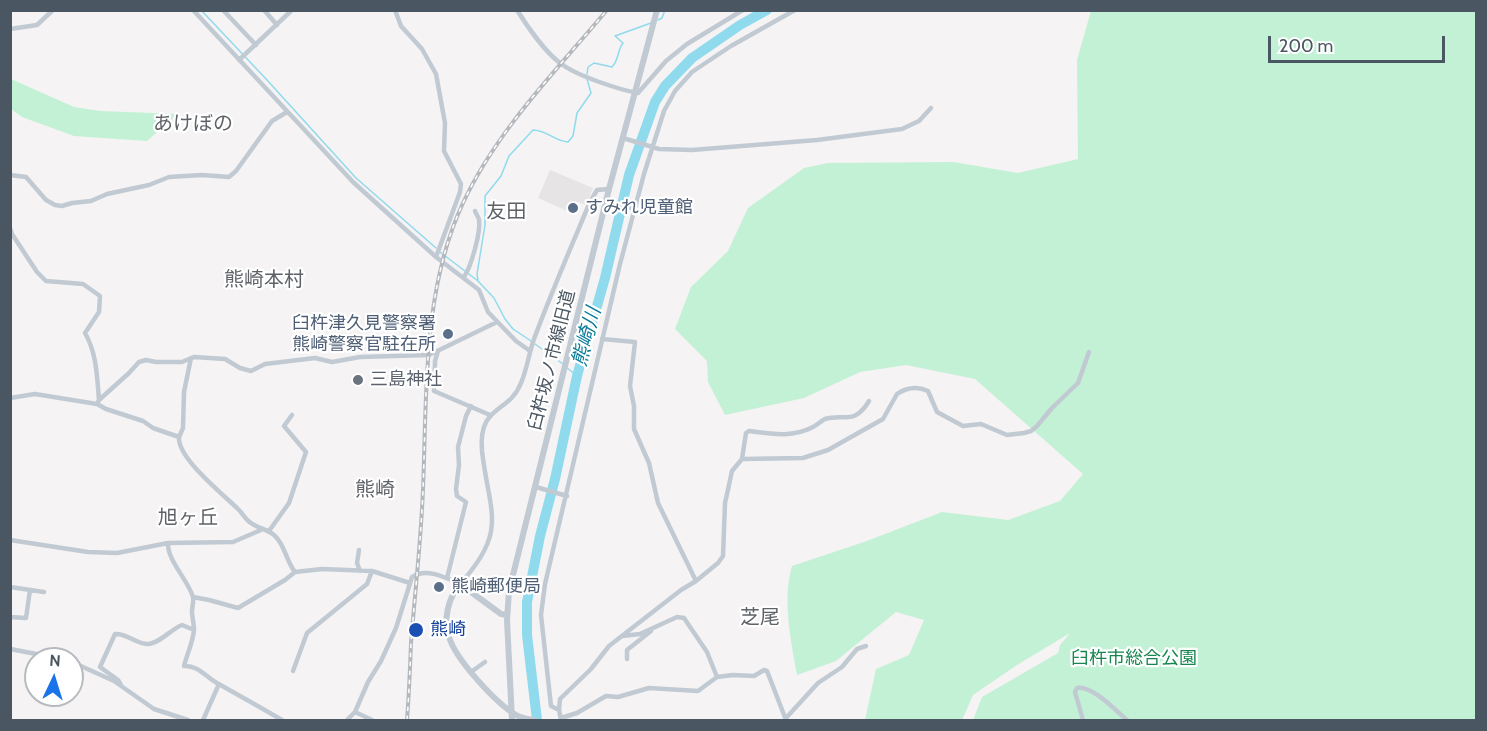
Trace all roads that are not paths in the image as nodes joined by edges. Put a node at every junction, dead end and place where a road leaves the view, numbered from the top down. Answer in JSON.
{"nodes":[{"id":1,"x":53,"y":10,"type":"edge"},
{"id":2,"x":193,"y":10,"type":"edge"},
{"id":3,"x":224,"y":10,"type":"edge"},
{"id":4,"x":264,"y":10,"type":"edge"},
{"id":5,"x":292,"y":10,"type":"edge"},
{"id":6,"x":395,"y":10,"type":"edge"},
{"id":7,"x":518,"y":10,"type":"edge"},
{"id":8,"x":657,"y":10,"type":"edge"},
{"id":9,"x":743,"y":10,"type":"edge"},
{"id":10,"x":795,"y":10,"type":"edge"},
{"id":11,"x":277,"y":25,"type":"junction"},
{"id":12,"x":10,"y":29,"type":"edge"},
{"id":13,"x":256,"y":45,"type":"junction"},
{"id":14,"x":242,"y":58,"type":"junction"},
{"id":15,"x":635,"y":93,"type":"junction"},
{"id":16,"x":931,"y":108,"type":"dead end"},
{"id":17,"x":287,"y":112,"type":"junction"},
{"id":18,"x":626,"y":139,"type":"junction"},
{"id":19,"x":653,"y":147,"type":"junction"},
{"id":20,"x":10,"y":175,"type":"edge"},
{"id":21,"x":609,"y":189,"type":"junction"},
{"id":22,"x":609,"y":202,"type":"junction"},
{"id":23,"x":633,"y":209,"type":"junction"},
{"id":24,"x":475,"y":211,"type":"dead end"},
{"id":25,"x":10,"y":228,"type":"edge"},
{"id":26,"x":438,"y":253,"type":"junction"},
{"id":27,"x":465,"y":275,"type":"junction"},
{"id":28,"x":497,"y":322,"type":"junction"},
{"id":29,"x":602,"y":339,"type":"junction"},
{"id":30,"x":530,"y":349,"type":"junction"},
{"id":31,"x":438,"y":351,"type":"junction"},
{"id":32,"x":1089,"y":352,"type":"dead end"},
{"id":33,"x":191,"y":358,"type":"junction"},
{"id":34,"x":10,"y":398,"type":"edge"},
{"id":35,"x":869,"y":400,"type":"dead end"},
{"id":36,"x":98,"y":402,"type":"junction"},
{"id":37,"x":471,"y":406,"type":"junction"},
{"id":38,"x":292,"y":415,"type":"dead end"},
{"id":39,"x":490,"y":415,"type":"junction"},
{"id":40,"x":179,"y":436,"type":"junction"},
{"id":41,"x":742,"y":459,"type":"junction"},
{"id":42,"x":537,"y":488,"type":"junction"},
{"id":43,"x":566,"y":496,"type":"junction"},
{"id":44,"x":262,"y":530,"type":"junction"},
{"id":45,"x":269,"y":531,"type":"junction"},
{"id":46,"x":10,"y":540,"type":"edge"},
{"id":47,"x":168,"y":543,"type":"junction"},
{"id":48,"x":359,"y":550,"type":"dead end"},
{"id":49,"x":360,"y":571,"type":"junction"},
{"id":50,"x":372,"y":571,"type":"junction"},
{"id":51,"x":295,"y":572,"type":"junction"},
{"id":52,"x":447,"y":578,"type":"junction"},
{"id":53,"x":696,"y":581,"type":"junction"},
{"id":54,"x":410,"y":583,"type":"junction"},
{"id":55,"x":460,"y":584,"type":"junction"},
{"id":56,"x":10,"y":587,"type":"edge"},
{"id":57,"x":30,"y":590,"type":"junction"},
{"id":58,"x":44,"y":592,"type":"dead end"},
{"id":59,"x":193,"y":597,"type":"junction"},
{"id":60,"x":507,"y":615,"type":"junction"},
{"id":61,"x":10,"y":617,"type":"edge"},
{"id":62,"x":653,"y":628,"type":"junction"},
{"id":63,"x":194,"y":630,"type":"junction"},
{"id":64,"x":622,"y":636,"type":"junction"},
{"id":65,"x":866,"y":646,"type":"dead end"},
{"id":66,"x":627,"y":659,"type":"dead end"},
{"id":67,"x":484,"y":662,"type":"dead end"},
{"id":68,"x":84,"y":667,"type":"edge"},
{"id":69,"x":293,"y":671,"type":"dead end"},
{"id":70,"x":473,"y":671,"type":"junction"},
{"id":71,"x":717,"y":677,"type":"junction"},
{"id":72,"x":219,"y":684,"type":"junction"},
{"id":73,"x":121,"y":686,"type":"junction"},
{"id":74,"x":559,"y":710,"type":"junction"},
{"id":75,"x":355,"y":712,"type":"junction"},
{"id":76,"x":514,"y":716,"type":"edge"},
{"id":77,"x":561,"y":719,"type":"edge"},
{"id":78,"x":786,"y":719,"type":"edge"},
{"id":79,"x":188,"y":720,"type":"edge"},
{"id":80,"x":203,"y":720,"type":"edge"},
{"id":81,"x":282,"y":720,"type":"edge"},
{"id":82,"x":347,"y":720,"type":"edge"},
{"id":83,"x":372,"y":720,"type":"edge"},
{"id":84,"x":534,"y":720,"type":"edge"},
{"id":85,"x":1083,"y":720,"type":"edge"},
{"id":86,"x":1127,"y":720,"type":"edge"}],
"edges":[{"from":1,"to":12,"type":"street"},
{"from":2,"to":14,"type":"street"},
{"from":3,"to":13,"type":"street"},
{"from":4,"to":11,"type":"street"},
{"from":5,"to":11,"type":"street"},
{"from":6,"to":26,"type":"street"},
{"from":7,"to":15,"type":"street"},
{"from":8,"to":15,"type":"street","name":"臼杵坂ノ市線旧道"},
{"from":9,"to":15,"type":"street"},
{"from":10,"to":19,"type":"street"},
{"from":11,"to":13,"type":"street"},
{"from":13,"to":14,"type":"street"},
{"from":14,"to":17,"type":"street"},
{"from":15,"to":18,"type":"street","name":"臼杵坂ノ市線旧道"},
{"from":16,"to":19,"type":"street"},
{"from":17,"to":20,"type":"street"},
{"from":17,"to":26,"type":"street"},
{"from":18,"to":19,"type":"street"},
{"from":18,"to":21,"type":"street","name":"臼杵坂ノ市線旧道"},
{"from":19,"to":23,"type":"street"},
{"from":21,"to":22,"type":"street","name":"臼杵坂ノ市線旧道"},
{"from":21,"to":30,"type":"street"},
{"from":22,"to":23,"type":"street"},
{"from":22,"to":42,"type":"street","name":"臼杵坂ノ市線旧道"},
{"from":23,"to":29,"type":"street"},
{"from":24,"to":27,"type":"street"},
{"from":25,"to":36,"type":"street"},
{"from":26,"to":27,"type":"street"},
{"from":27,"to":28,"type":"street"},
{"from":28,"to":30,"type":"street"},
{"from":28,"to":31,"type":"street"},
{"from":29,"to":43,"type":"street"},
{"from":29,"to":53,"type":"street"},
{"from":30,"to":39,"type":"street"},
{"from":31,"to":33,"type":"street"},
{"from":31,"to":37,"type":"street"},
{"from":32,"to":41,"type":"street"},
{"from":33,"to":36,"type":"street"},
{"from":33,"to":40,"type":"street"},
{"from":34,"to":36,"type":"street"},
{"from":35,"to":41,"type":"street"},
{"from":36,"to":40,"type":"street"},
{"from":37,"to":39,"type":"street"},
{"from":37,"to":52,"type":"street"},
{"from":38,"to":45,"type":"street"},
{"from":39,"to":55,"type":"street"},
{"from":40,"to":44,"type":"street"},
{"from":41,"to":53,"type":"street"},
{"from":42,"to":43,"type":"street"},
{"from":42,"to":60,"type":"street","name":"臼杵坂ノ市線旧道"},
{"from":43,"to":74,"type":"street"},
{"from":44,"to":45,"type":"street"},
{"from":44,"to":47,"type":"street"},
{"from":45,"to":51,"type":"street"},
{"from":46,"to":47,"type":"street"},
{"from":47,"to":59,"type":"street"},
{"from":48,"to":49,"type":"street"},
{"from":49,"to":50,"type":"street"},
{"from":49,"to":51,"type":"street"},
{"from":50,"to":54,"type":"street"},
{"from":50,"to":69,"type":"street"},
{"from":51,"to":59,"type":"street"},
{"from":52,"to":54,"type":"street"},
{"from":52,"to":55,"type":"street"},
{"from":53,"to":64,"type":"street"},
{"from":54,"to":75,"type":"street"},
{"from":55,"to":60,"type":"street"},
{"from":55,"to":70,"type":"street"},
{"from":56,"to":57,"type":"street"},
{"from":57,"to":58,"type":"street"},
{"from":57,"to":61,"type":"street"},
{"from":59,"to":63,"type":"street"},
{"from":60,"to":76,"type":"street","name":"臼杵坂ノ市線旧道"},
{"from":62,"to":64,"type":"street"},
{"from":62,"to":66,"type":"street"},
{"from":62,"to":71,"type":"street"},
{"from":63,"to":72,"type":"street"},
{"from":63,"to":73,"type":"street"},
{"from":64,"to":74,"type":"street"},
{"from":65,"to":78,"type":"street"},
{"from":67,"to":70,"type":"street"},
{"from":68,"to":73,"type":"street"},
{"from":70,"to":76,"type":"street"},
{"from":71,"to":77,"type":"street"},
{"from":71,"to":78,"type":"street"},
{"from":72,"to":80,"type":"street"},
{"from":72,"to":81,"type":"street"},
{"from":73,"to":79,"type":"street"},
{"from":74,"to":77,"type":"street"},
{"from":75,"to":82,"type":"street"},
{"from":75,"to":83,"type":"street"},
{"from":76,"to":84,"type":"street"},
{"from":85,"to":86,"type":"street"}]}
